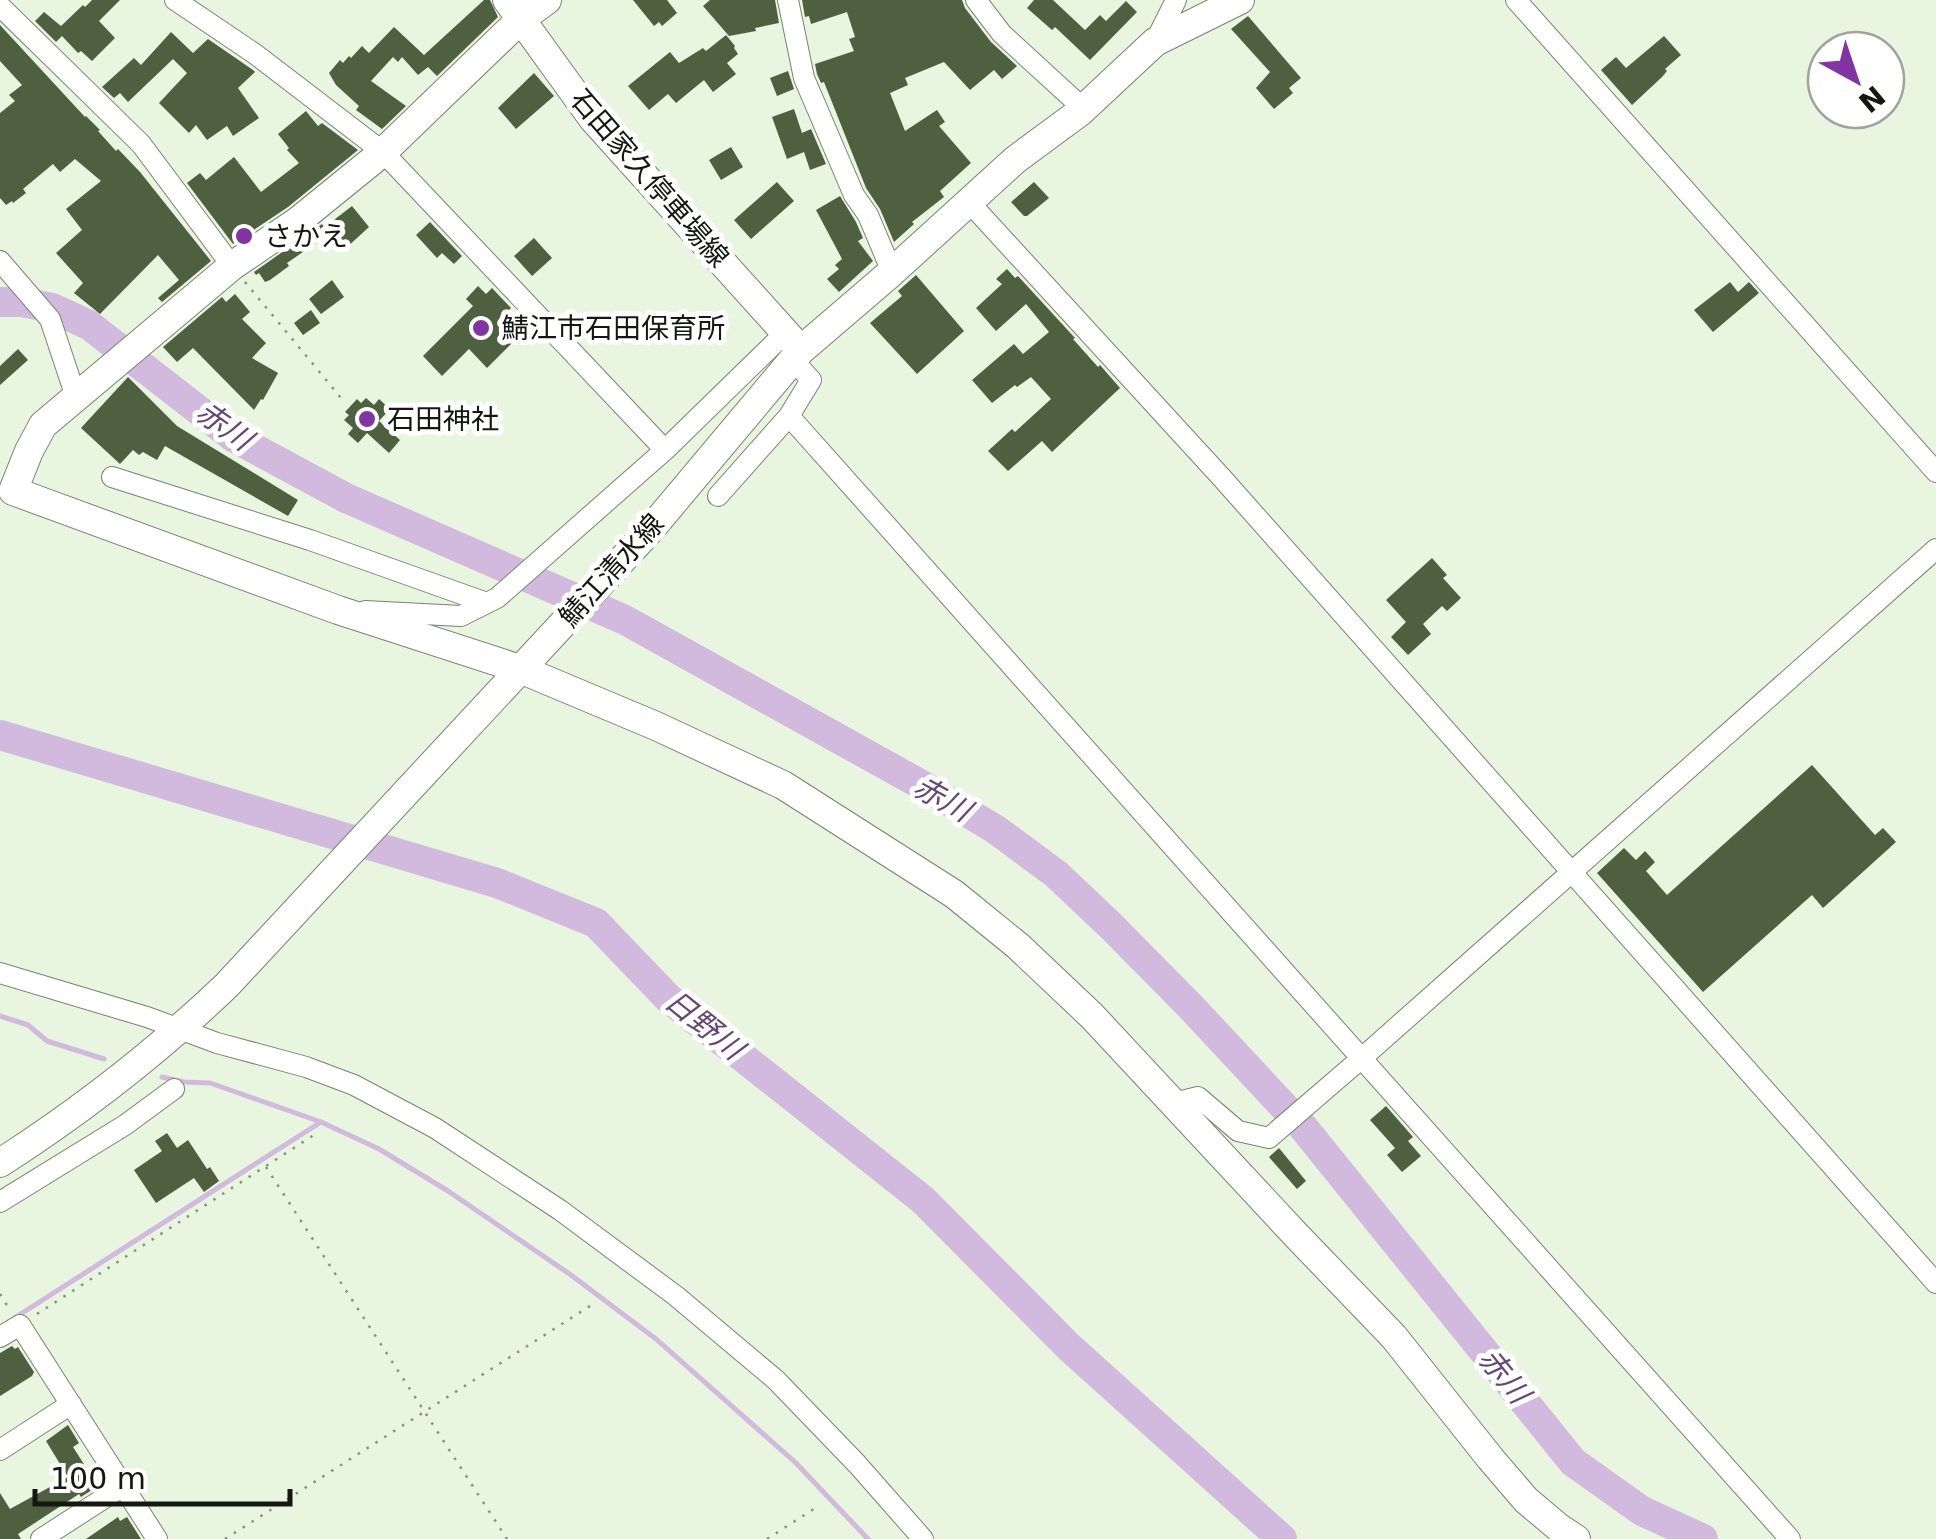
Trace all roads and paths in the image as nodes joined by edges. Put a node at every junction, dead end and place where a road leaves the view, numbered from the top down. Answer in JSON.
{"nodes":[{"id":1,"x":175,"y":0,"type":"edge"},
{"id":2,"x":546,"y":0,"type":"edge"},
{"id":3,"x":788,"y":0,"type":"edge"},
{"id":4,"x":976,"y":0,"type":"edge"},
{"id":5,"x":1176,"y":0,"type":"edge"},
{"id":6,"x":1240,"y":0,"type":"edge"},
{"id":7,"x":1516,"y":0,"type":"edge"},
{"id":8,"x":0,"y":6,"type":"edge"},
{"id":9,"x":514,"y":10,"type":"edge"},
{"id":10,"x":1156,"y":42,"type":"junction"},
{"id":11,"x":1080,"y":112,"type":"junction"},
{"id":12,"x":383,"y":152,"type":"junction"},
{"id":13,"x":969,"y":202,"type":"junction"},
{"id":14,"x":0,"y":261,"type":"edge"},
{"id":15,"x":232,"y":266,"type":"junction"},
{"id":16,"x":892,"y":272,"type":"junction"},
{"id":17,"x":793,"y":347,"type":"junction"},
{"id":18,"x":76,"y":397,"type":"junction"},
{"id":19,"x":342,"y":398,"type":"dead end"},
{"id":20,"x":789,"y":416,"type":"junction"},
{"id":21,"x":665,"y":450,"type":"junction"},
{"id":22,"x":1936,"y":472,"type":"edge"},
{"id":23,"x":112,"y":477,"type":"dead end"},
{"id":24,"x":6,"y":489,"type":"edge"},
{"id":25,"x":718,"y":496,"type":"dead end"},
{"id":26,"x":1936,"y":549,"type":"edge"},
{"id":27,"x":487,"y":603,"type":"junction"},
{"id":28,"x":338,"y":610,"type":"junction"},
{"id":29,"x":512,"y":679,"type":"junction"},
{"id":30,"x":1572,"y":872,"type":"junction"},
{"id":31,"x":0,"y":973,"type":"edge"},
{"id":32,"x":181,"y":1030,"type":"junction"},
{"id":33,"x":1363,"y":1058,"type":"junction"},
{"id":34,"x":174,"y":1090,"type":"dead end"},
{"id":35,"x":1174,"y":1103,"type":"junction"},
{"id":36,"x":317,"y":1134,"type":"dead end"},
{"id":37,"x":0,"y":1163,"type":"edge"},
{"id":38,"x":266,"y":1166,"type":"junction"},
{"id":39,"x":0,"y":1202,"type":"edge"},
{"id":40,"x":1936,"y":1283,"type":"edge"},
{"id":41,"x":0,"y":1294,"type":"edge"},
{"id":42,"x":590,"y":1306,"type":"dead end"},
{"id":43,"x":16,"y":1319,"type":"junction"},
{"id":44,"x":0,"y":1337,"type":"edge"},
{"id":45,"x":70,"y":1404,"type":"junction"},
{"id":46,"x":425,"y":1411,"type":"junction"},
{"id":47,"x":0,"y":1450,"type":"edge"},
{"id":48,"x":123,"y":1486,"type":"junction"},
{"id":49,"x":820,"y":1505,"type":"dead end"},
{"id":50,"x":40,"y":1539,"type":"edge"},
{"id":51,"x":158,"y":1539,"type":"edge"},
{"id":52,"x":225,"y":1539,"type":"edge"},
{"id":53,"x":507,"y":1539,"type":"edge"},
{"id":54,"x":767,"y":1539,"type":"edge"},
{"id":55,"x":923,"y":1539,"type":"edge"},
{"id":56,"x":1576,"y":1539,"type":"edge"},
{"id":57,"x":1790,"y":1539,"type":"edge"}],
"edges":[{"from":1,"to":12,"type":"street"},
{"from":2,"to":9,"type":"street"},
{"from":3,"to":16,"type":"street"},
{"from":4,"to":11,"type":"street"},
{"from":5,"to":10,"type":"street"},
{"from":6,"to":10,"type":"street","name":"鯖江清水線"},
{"from":7,"to":22,"type":"street"},
{"from":8,"to":15,"type":"street"},
{"from":9,"to":12,"type":"street"},
{"from":9,"to":17,"type":"street","name":"石田家久停車場線"},
{"from":10,"to":11,"type":"street","name":"鯖江清水線"},
{"from":11,"to":13,"type":"street","name":"鯖江清水線"},
{"from":12,"to":15,"type":"street"},
{"from":12,"to":21,"type":"street"},
{"from":13,"to":16,"type":"street","name":"鯖江清水線"},
{"from":13,"to":30,"type":"street"},
{"from":14,"to":18,"type":"street"},
{"from":15,"to":18,"type":"street"},
{"from":15,"to":19,"type":"path"},
{"from":16,"to":17,"type":"street","name":"鯖江清水線"},
{"from":17,"to":20,"type":"street"},
{"from":17,"to":21,"type":"street"},
{"from":17,"to":29,"type":"street","name":"鯖江清水線"},
{"from":18,"to":24,"type":"street"},
{"from":20,"to":25,"type":"street"},
{"from":20,"to":33,"type":"street"},
{"from":21,"to":27,"type":"street"},
{"from":23,"to":27,"type":"street"},
{"from":24,"to":28,"type":"street"},
{"from":26,"to":30,"type":"street"},
{"from":27,"to":28,"type":"street"},
{"from":28,"to":29,"type":"street"},
{"from":29,"to":32,"type":"street","name":"鯖江清水線"},
{"from":29,"to":35,"type":"street"},
{"from":30,"to":33,"type":"street"},
{"from":30,"to":40,"type":"street"},
{"from":31,"to":32,"type":"street"},
{"from":32,"to":37,"type":"street","name":"鯖江清水線"},
{"from":32,"to":55,"type":"street"},
{"from":33,"to":35,"type":"street"},
{"from":33,"to":57,"type":"street"},
{"from":34,"to":39,"type":"street"},
{"from":35,"to":56,"type":"street"},
{"from":36,"to":38,"type":"path"},
{"from":38,"to":43,"type":"path"},
{"from":38,"to":46,"type":"path"},
{"from":41,"to":43,"type":"path"},
{"from":42,"to":46,"type":"path"},
{"from":43,"to":44,"type":"street"},
{"from":43,"to":45,"type":"street"},
{"from":45,"to":47,"type":"street"},
{"from":45,"to":48,"type":"street"},
{"from":46,"to":52,"type":"path"},
{"from":46,"to":53,"type":"path"},
{"from":48,"to":50,"type":"street"},
{"from":48,"to":51,"type":"street"},
{"from":49,"to":54,"type":"path"}]}
